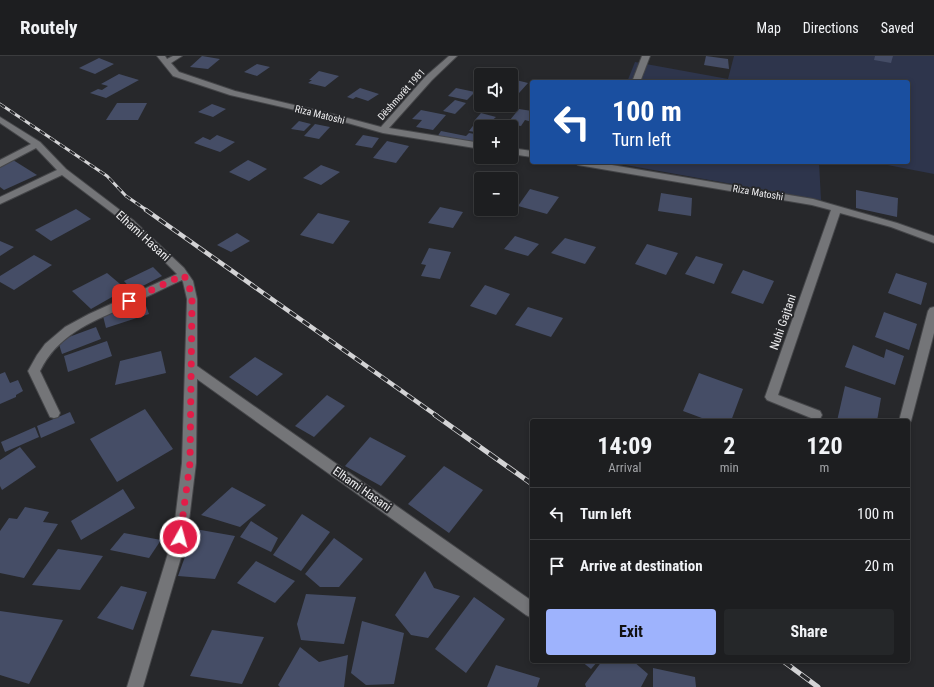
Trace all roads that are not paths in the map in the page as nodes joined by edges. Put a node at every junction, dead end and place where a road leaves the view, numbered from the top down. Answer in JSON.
{"nodes":[{"id":1,"x":178,"y":56,"type":"edge"},
{"id":2,"x":453,"y":56,"type":"edge"},
{"id":3,"x":646,"y":56,"type":"edge"},
{"id":4,"x":164,"y":59,"type":"edge"},
{"id":5,"x":637,"y":80,"type":"edge"},
{"id":6,"x":0,"y":119,"type":"edge"},
{"id":7,"x":382,"y":130,"type":"junction"},
{"id":8,"x":37,"y":144,"type":"junction"},
{"id":9,"x":474,"y":145,"type":"edge"},
{"id":10,"x":518,"y":152,"type":"edge"},
{"id":11,"x":530,"y":154,"type":"edge"},
{"id":12,"x":0,"y":164,"type":"edge"},
{"id":13,"x":603,"y":164,"type":"edge"},
{"id":14,"x":63,"y":171,"type":"junction"},
{"id":15,"x":0,"y":201,"type":"edge"},
{"id":16,"x":836,"y":208,"type":"junction"},
{"id":17,"x":934,"y":240,"type":"edge"},
{"id":18,"x":183,"y":275,"type":"junction"},
{"id":19,"x":934,"y":311,"type":"edge"},
{"id":20,"x":192,"y":369,"type":"junction"},
{"id":21,"x":54,"y":413,"type":"dead end"},
{"id":22,"x":816,"y":415,"type":"dead end"},
{"id":23,"x":906,"y":419,"type":"edge"},
{"id":24,"x":530,"y":609,"type":"edge"},
{"id":25,"x":135,"y":687,"type":"edge"}],
"edges":[{"from":1,"to":4,"type":"street","name":"Riza Matoshi"},
{"from":2,"to":7,"type":"street","name":"Dëshmorët 1981"},
{"from":3,"to":5,"type":"street"},
{"from":4,"to":7,"type":"street","name":"Riza Matoshi"},
{"from":6,"to":8,"type":"street","name":"Elhami Hasani"},
{"from":7,"to":9,"type":"street","name":"Riza Matoshi"},
{"from":8,"to":12,"type":"street"},
{"from":8,"to":14,"type":"street","name":"Elhami Hasani"},
{"from":10,"to":11,"type":"street"},
{"from":13,"to":16,"type":"street","name":"Riza Matoshi"},
{"from":14,"to":15,"type":"street"},
{"from":14,"to":18,"type":"street","name":"Elhami Hasani"},
{"from":16,"to":17,"type":"street","name":"Riza Matoshi"},
{"from":16,"to":22,"type":"street","name":"Nuhi Gajtani"},
{"from":18,"to":20,"type":"street","name":"Elhami Hasani"},
{"from":18,"to":21,"type":"street"},
{"from":19,"to":23,"type":"street"},
{"from":20,"to":24,"type":"street","name":"Elhami Hasani"},
{"from":20,"to":25,"type":"street","name":"Elhami Hasani"}]}
